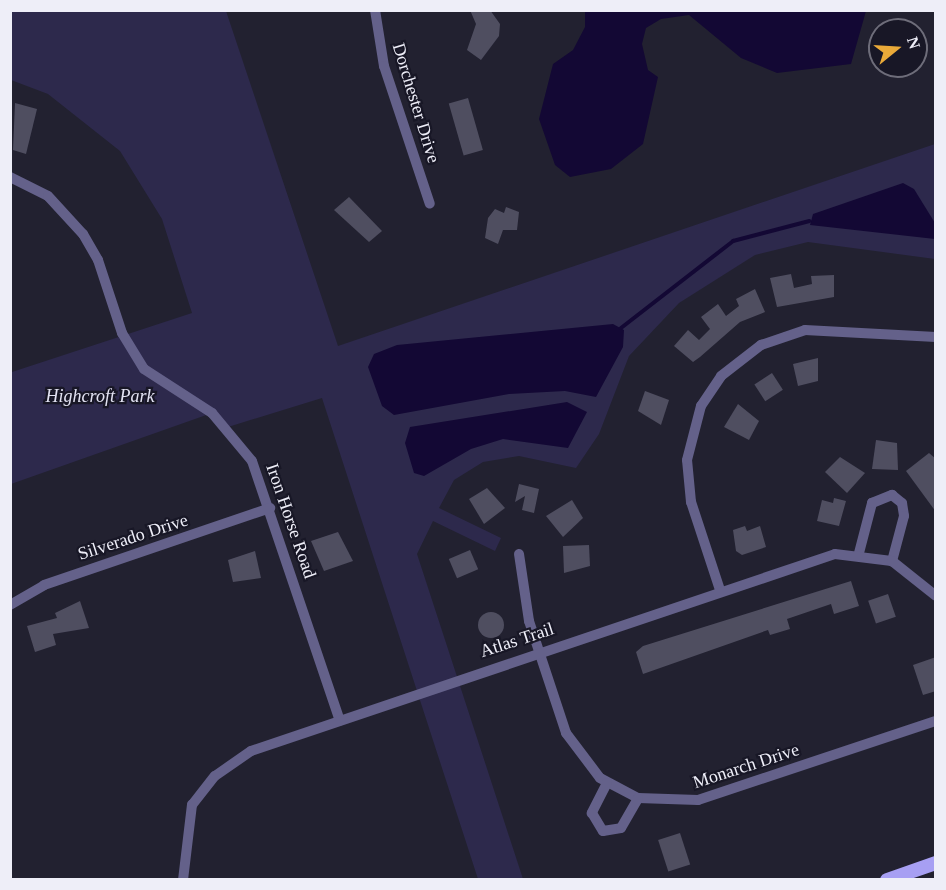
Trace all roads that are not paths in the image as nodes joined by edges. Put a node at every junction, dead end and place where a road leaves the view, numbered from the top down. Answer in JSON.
{"nodes":[{"id":1,"x":375,"y":10,"type":"edge"},
{"id":2,"x":10,"y":177,"type":"edge"},
{"id":3,"x":430,"y":204,"type":"dead end"},
{"id":4,"x":936,"y":338,"type":"edge"},
{"id":5,"x":270,"y":508,"type":"junction"},
{"id":6,"x":859,"y":553,"type":"junction"},
{"id":7,"x":519,"y":554,"type":"dead end"},
{"id":8,"x":892,"y":561,"type":"junction"},
{"id":9,"x":720,"y":591,"type":"junction"},
{"id":10,"x":936,"y":596,"type":"edge"},
{"id":11,"x":10,"y":605,"type":"edge"},
{"id":12,"x":538,"y":651,"type":"junction"},
{"id":13,"x":340,"y":721,"type":"junction"},
{"id":14,"x":936,"y":721,"type":"edge"},
{"id":15,"x":607,"y":783,"type":"junction"},
{"id":16,"x":638,"y":798,"type":"junction"},
{"id":17,"x":936,"y":863,"type":"edge"},
{"id":18,"x":183,"y":879,"type":"edge"},
{"id":19,"x":886,"y":879,"type":"edge"}],
"edges":[{"from":1,"to":3,"type":"street","name":"Dorchester Drive"},
{"from":2,"to":5,"type":"street","name":"Iron Horse Road"},
{"from":4,"to":9,"type":"street"},
{"from":5,"to":11,"type":"street","name":"Silverado Drive"},
{"from":5,"to":13,"type":"street","name":"Iron Horse Road"},
{"from":6,"to":8,"type":"street","name":"Atlas Trail"},
{"from":6,"to":8,"type":"street"},
{"from":6,"to":9,"type":"street","name":"Atlas Trail"},
{"from":7,"to":12,"type":"street","name":"Monarch Drive"},
{"from":8,"to":10,"type":"street","name":"Atlas Trail"},
{"from":9,"to":12,"type":"street","name":"Atlas Trail"},
{"from":12,"to":13,"type":"street","name":"Atlas Trail"},
{"from":12,"to":15,"type":"street","name":"Monarch Drive"},
{"from":13,"to":18,"type":"street","name":"Atlas Trail"},
{"from":14,"to":16,"type":"street","name":"Monarch Drive"},
{"from":15,"to":16,"type":"street","name":"Monarch Drive"},
{"from":15,"to":16,"type":"street"},
{"from":17,"to":19,"type":"main road"}]}
